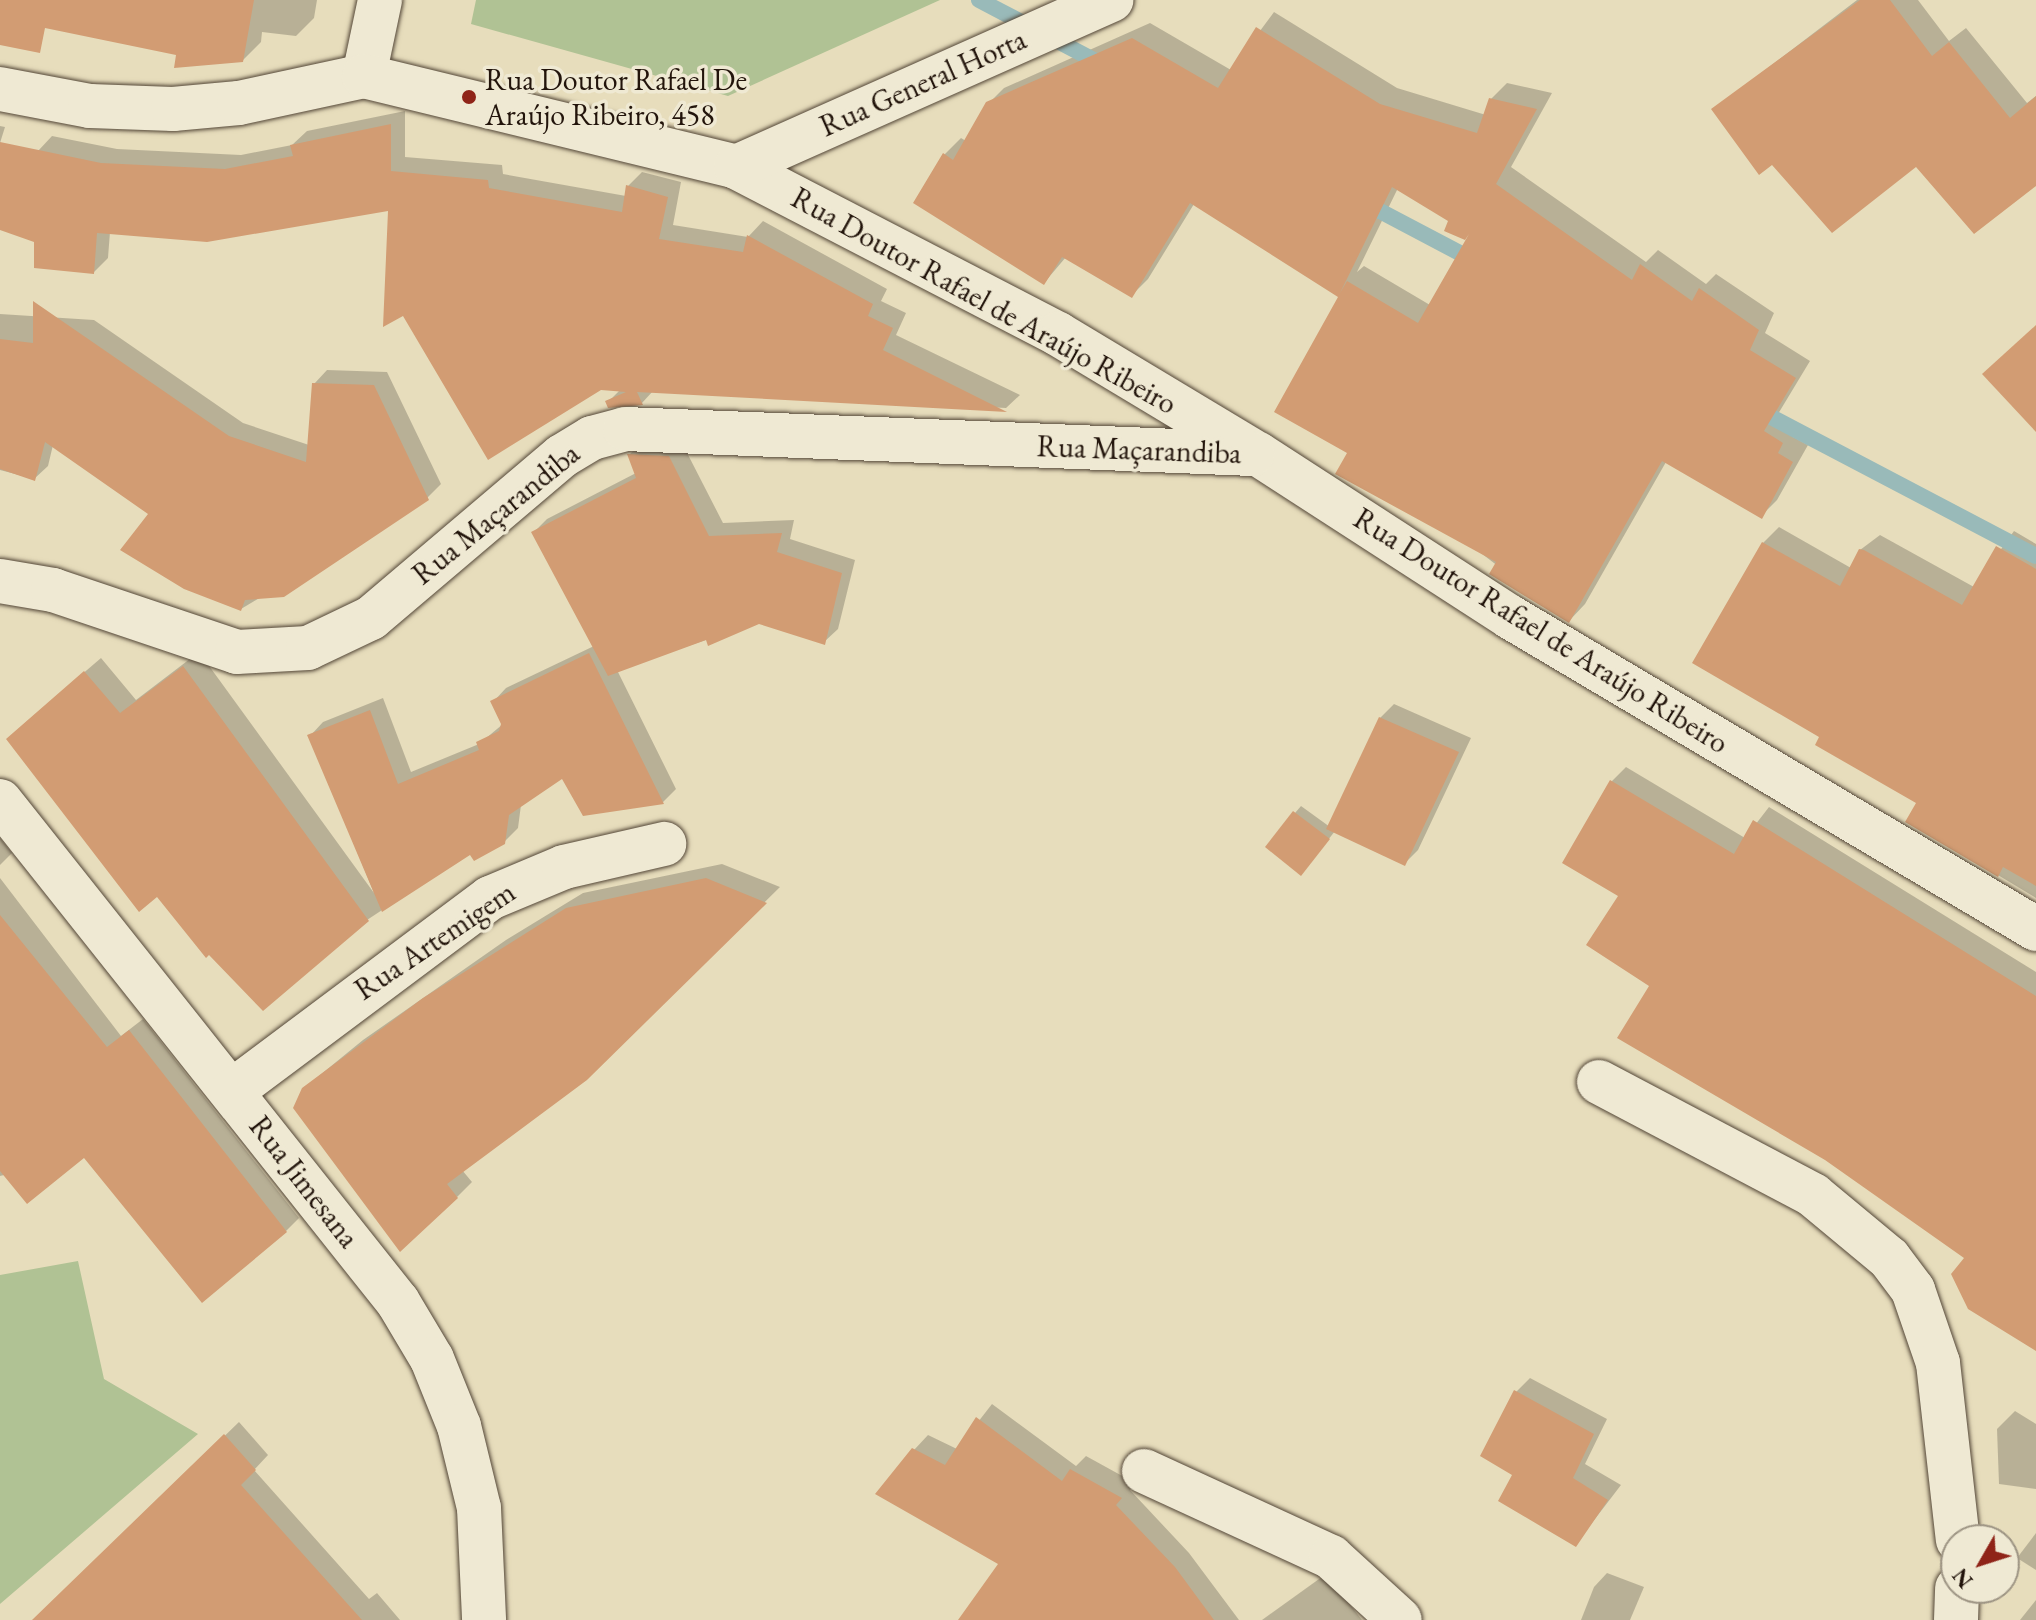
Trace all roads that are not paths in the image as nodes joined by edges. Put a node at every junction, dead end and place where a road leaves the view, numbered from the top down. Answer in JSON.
{"nodes":[{"id":1,"x":380,"y":0,"type":"edge"},
{"id":2,"x":1111,"y":0,"type":"edge"},
{"id":3,"x":364,"y":76,"type":"junction"},
{"id":4,"x":0,"y":89,"type":"edge"},
{"id":5,"x":736,"y":167,"type":"junction"},
{"id":6,"x":1258,"y":454,"type":"junction"},
{"id":7,"x":0,"y":581,"type":"edge"},
{"id":8,"x":0,"y":801,"type":"edge"},
{"id":9,"x":664,"y":844,"type":"dead end"},
{"id":10,"x":2036,"y":929,"type":"edge"},
{"id":11,"x":1599,"y":1082,"type":"dead end"},
{"id":12,"x":232,"y":1091,"type":"junction"},
{"id":13,"x":1144,"y":1471,"type":"dead end"},
{"id":14,"x":1956,"y":1524,"type":"edge"},
{"id":15,"x":484,"y":1620,"type":"edge"},
{"id":16,"x":1400,"y":1620,"type":"edge"}],
"edges":[{"from":1,"to":3,"type":"street"},
{"from":2,"to":5,"type":"street","name":"Rua General Horta"},
{"from":3,"to":4,"type":"street","name":"Rua Doutor Rafael de Araújo Ribeiro"},
{"from":3,"to":5,"type":"street","name":"Rua Doutor Rafael de Araújo Ribeiro"},
{"from":5,"to":6,"type":"street","name":"Rua Doutor Rafael de Araújo Ribeiro"},
{"from":6,"to":7,"type":"street","name":"Rua Maçarandiba"},
{"from":6,"to":10,"type":"street","name":"Rua Doutor Rafael de Araújo Ribeiro"},
{"from":8,"to":12,"type":"street","name":"Rua Jimesana"},
{"from":9,"to":12,"type":"street","name":"Rua Artemigem"},
{"from":11,"to":14,"type":"street"},
{"from":12,"to":15,"type":"street","name":"Rua Jimesana"},
{"from":13,"to":16,"type":"street"}]}
